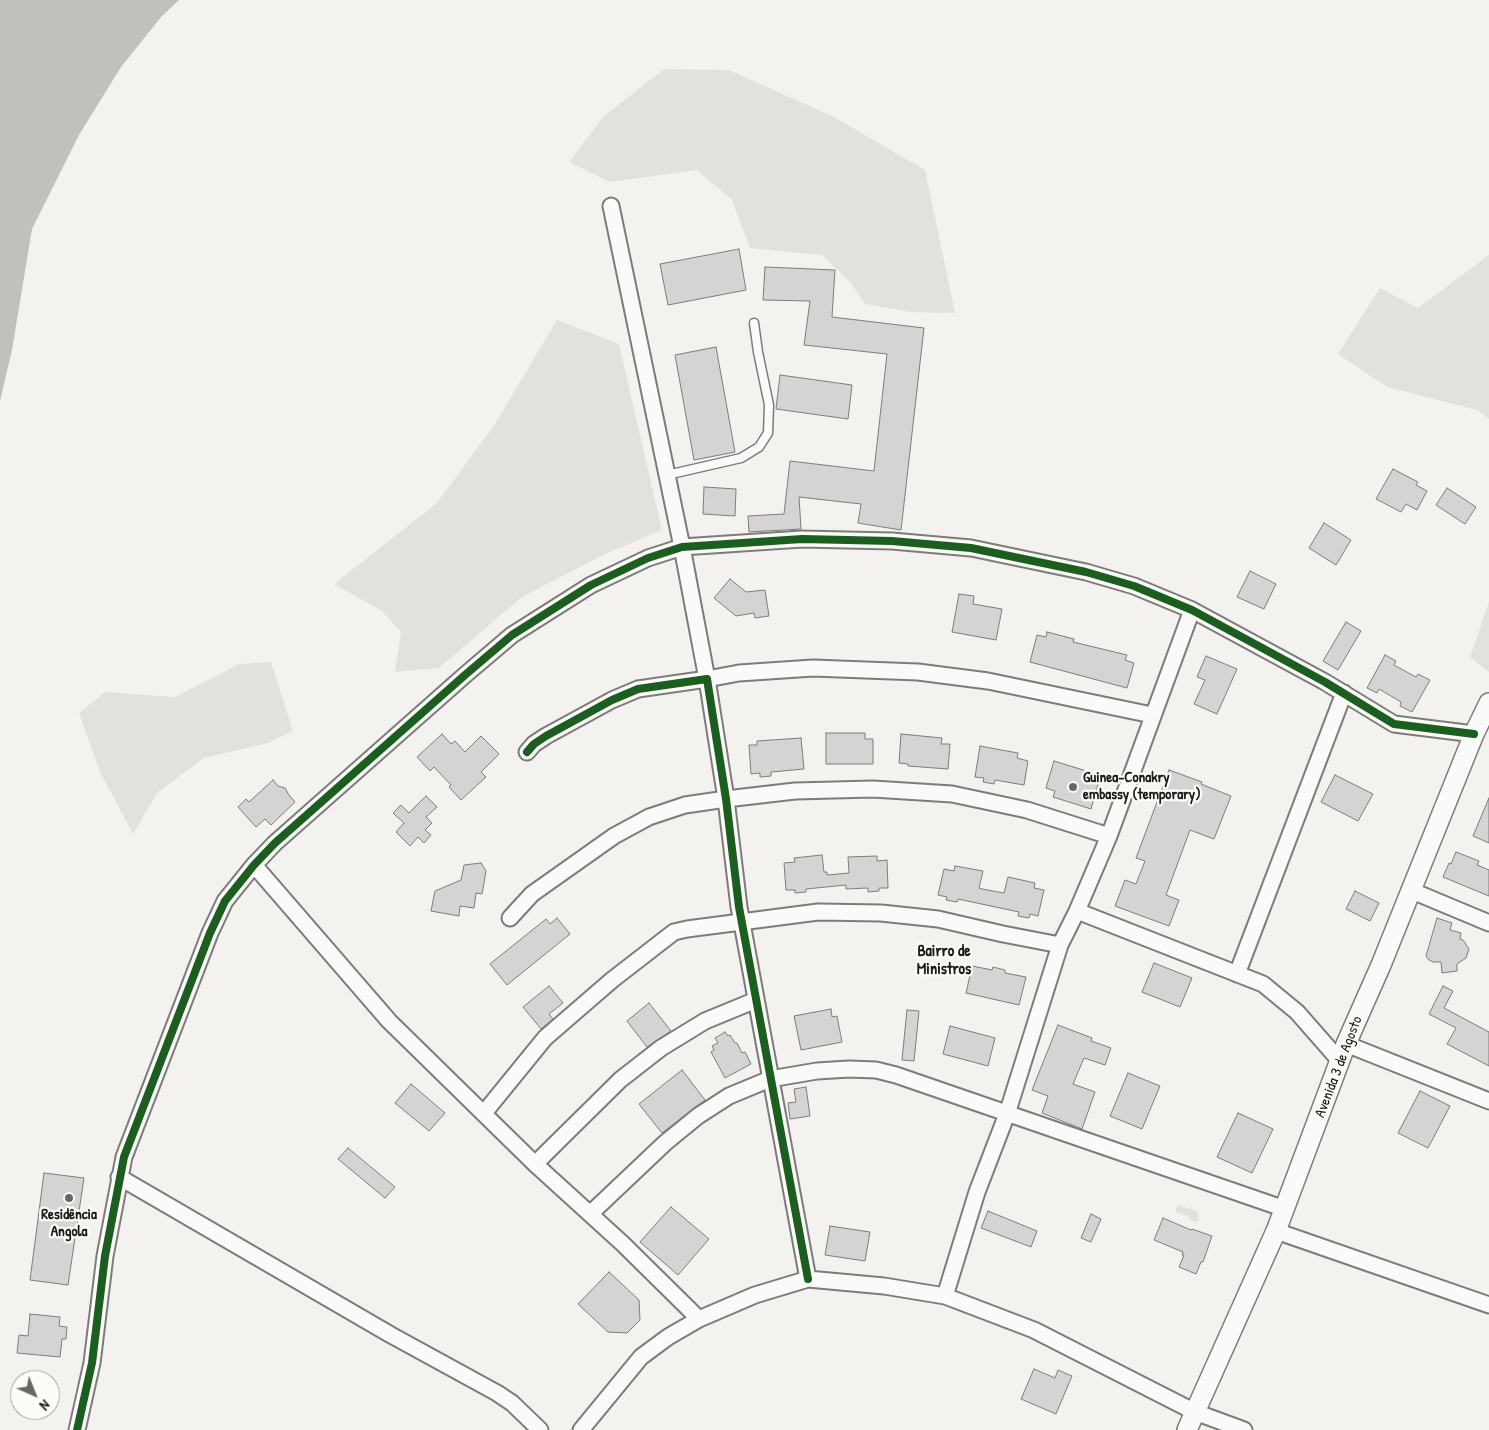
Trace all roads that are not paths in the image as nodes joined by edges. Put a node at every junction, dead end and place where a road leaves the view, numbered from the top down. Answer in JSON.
{"nodes":[{"id":1,"x":612,"y":206,"type":"dead end"},
{"id":2,"x":754,"y":323,"type":"dead end"},
{"id":3,"x":667,"y":475,"type":"junction"},
{"id":4,"x":682,"y":547,"type":"junction"},
{"id":5,"x":1192,"y":610,"type":"junction"},
{"id":6,"x":707,"y":678,"type":"junction"},
{"id":7,"x":1344,"y":694,"type":"junction"},
{"id":8,"x":1489,"y":703,"type":"edge"},
{"id":9,"x":1152,"y":716,"type":"junction"},
{"id":10,"x":1474,"y":734,"type":"junction"},
{"id":11,"x":527,"y":752,"type":"dead end"},
{"id":12,"x":726,"y":799,"type":"junction"},
{"id":13,"x":1109,"y":836,"type":"junction"},
{"id":14,"x":254,"y":865,"type":"junction"},
{"id":15,"x":1410,"y":890,"type":"junction"},
{"id":16,"x":1077,"y":912,"type":"junction"},
{"id":17,"x":510,"y":918,"type":"dead end"},
{"id":18,"x":742,"y":922,"type":"junction"},
{"id":19,"x":1489,"y":923,"type":"edge"},
{"id":20,"x":1060,"y":945,"type":"junction"},
{"id":21,"x":1237,"y":974,"type":"junction"},
{"id":22,"x":756,"y":1000,"type":"junction"},
{"id":23,"x":1343,"y":1052,"type":"junction"},
{"id":24,"x":770,"y":1079,"type":"junction"},
{"id":25,"x":1489,"y":1101,"type":"edge"},
{"id":26,"x":484,"y":1113,"type":"junction"},
{"id":27,"x":1007,"y":1114,"type":"junction"},
{"id":28,"x":535,"y":1164,"type":"junction"},
{"id":29,"x":119,"y":1176,"type":"junction"},
{"id":30,"x":1284,"y":1209,"type":"junction"},
{"id":31,"x":590,"y":1214,"type":"junction"},
{"id":32,"x":1276,"y":1231,"type":"junction"},
{"id":33,"x":808,"y":1279,"type":"junction"},
{"id":34,"x":946,"y":1296,"type":"junction"},
{"id":35,"x":1489,"y":1305,"type":"edge"},
{"id":36,"x":699,"y":1319,"type":"junction"},
{"id":37,"x":1195,"y":1412,"type":"junction"},
{"id":38,"x":77,"y":1430,"type":"edge"},
{"id":39,"x":540,"y":1430,"type":"edge"},
{"id":40,"x":580,"y":1430,"type":"edge"},
{"id":41,"x":1187,"y":1430,"type":"edge"},
{"id":42,"x":1244,"y":1430,"type":"edge"}],
"edges":[{"from":1,"to":3,"type":"street"},
{"from":2,"to":3,"type":"lane"},
{"from":3,"to":4,"type":"street"},
{"from":4,"to":5,"type":"street"},
{"from":4,"to":6,"type":"street"},
{"from":4,"to":14,"type":"street"},
{"from":5,"to":7,"type":"street"},
{"from":5,"to":9,"type":"street"},
{"from":6,"to":9,"type":"street"},
{"from":6,"to":11,"type":"street"},
{"from":6,"to":12,"type":"street"},
{"from":7,"to":10,"type":"street"},
{"from":7,"to":21,"type":"street"},
{"from":8,"to":10,"type":"street","name":"Avenida 3 de Agosto"},
{"from":9,"to":13,"type":"street"},
{"from":10,"to":15,"type":"street","name":"Avenida 3 de Agosto"},
{"from":12,"to":13,"type":"street"},
{"from":12,"to":17,"type":"street"},
{"from":12,"to":18,"type":"street"},
{"from":13,"to":16,"type":"street"},
{"from":14,"to":26,"type":"street"},
{"from":14,"to":29,"type":"street"},
{"from":15,"to":19,"type":"street"},
{"from":15,"to":23,"type":"street","name":"Avenida 3 de Agosto"},
{"from":16,"to":20,"type":"street"},
{"from":16,"to":21,"type":"street"},
{"from":18,"to":20,"type":"street"},
{"from":18,"to":22,"type":"street"},
{"from":18,"to":26,"type":"street"},
{"from":20,"to":27,"type":"street"},
{"from":21,"to":23,"type":"street"},
{"from":22,"to":24,"type":"street"},
{"from":22,"to":28,"type":"street"},
{"from":23,"to":25,"type":"street"},
{"from":23,"to":30,"type":"street","name":"Avenida 3 de Agosto"},
{"from":24,"to":27,"type":"street"},
{"from":24,"to":31,"type":"street"},
{"from":24,"to":33,"type":"street"},
{"from":26,"to":28,"type":"street"},
{"from":27,"to":30,"type":"street"},
{"from":27,"to":34,"type":"street"},
{"from":28,"to":31,"type":"street"},
{"from":29,"to":38,"type":"street"},
{"from":29,"to":39,"type":"street"},
{"from":30,"to":32,"type":"street","name":"Avenida 3 de Agosto"},
{"from":31,"to":36,"type":"street"},
{"from":32,"to":35,"type":"street"},
{"from":32,"to":37,"type":"street","name":"Avenida 3 de Agosto"},
{"from":33,"to":34,"type":"street"},
{"from":33,"to":36,"type":"street"},
{"from":34,"to":37,"type":"street"},
{"from":36,"to":40,"type":"street"},
{"from":37,"to":41,"type":"street","name":"Avenida 3 de Agosto"},
{"from":37,"to":42,"type":"street"}]}
